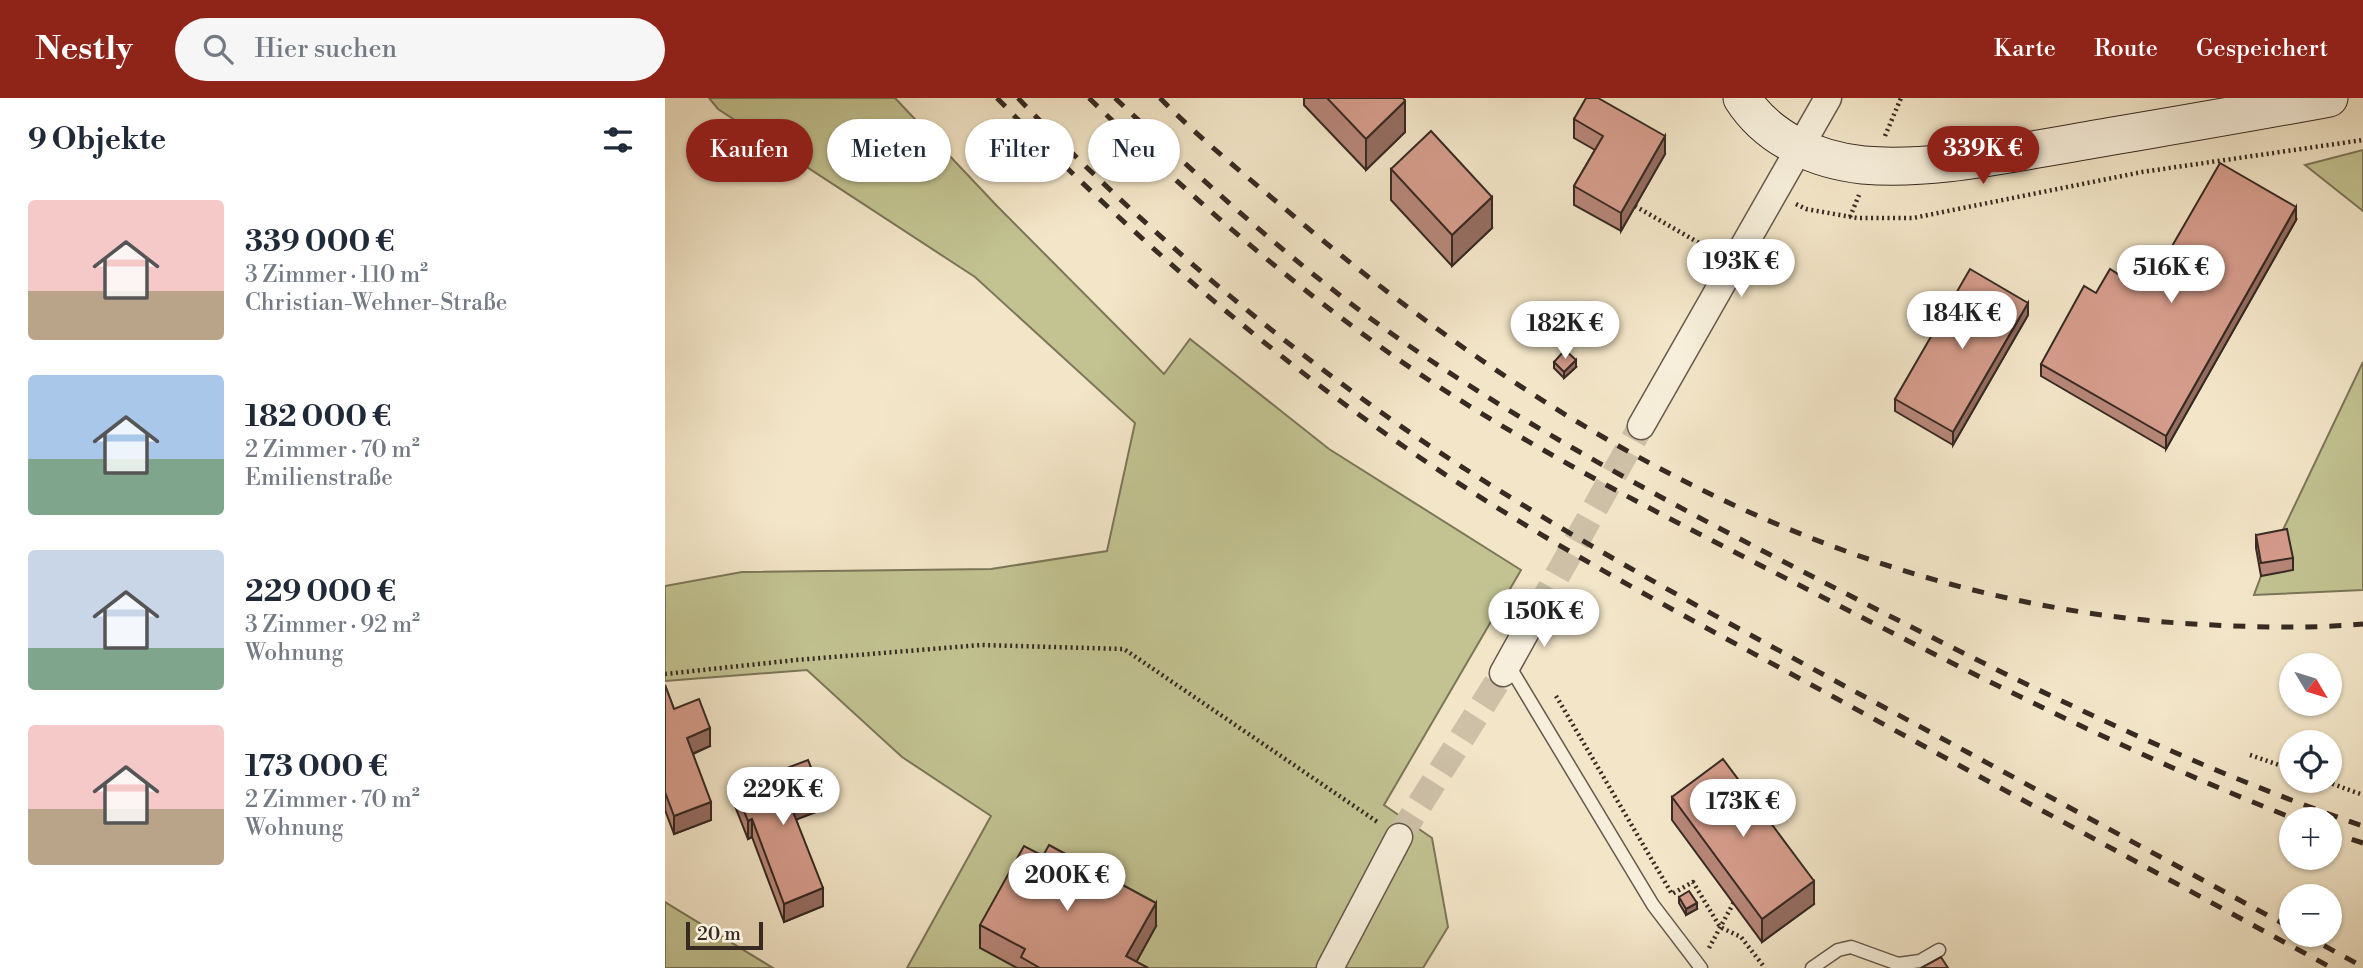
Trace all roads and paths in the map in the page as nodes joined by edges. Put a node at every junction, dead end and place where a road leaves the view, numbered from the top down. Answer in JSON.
{"nodes":[{"id":1,"x":1742,"y":98,"type":"edge"},
{"id":2,"x":1828,"y":98,"type":"edge"},
{"id":3,"x":2329,"y":98,"type":"edge"},
{"id":4,"x":2363,"y":140,"type":"edge"},
{"id":5,"x":1800,"y":148,"type":"junction"},
{"id":6,"x":1774,"y":192,"type":"junction"},
{"id":7,"x":1635,"y":206,"type":"edge"},
{"id":8,"x":1734,"y":264,"type":"junction"},
{"id":9,"x":1641,"y":426,"type":"tunnel mouth"},
{"id":10,"x":1538,"y":610,"type":"tunnel mouth"},
{"id":11,"x":1506,"y":668,"type":"joint"},
{"id":12,"x":665,"y":674,"type":"edge"},
{"id":13,"x":1556,"y":696,"type":"dead end"},
{"id":14,"x":2250,"y":755,"type":"dead end"},
{"id":15,"x":2279,"y":765,"type":"edge"},
{"id":16,"x":2342,"y":787,"type":"edge"},
{"id":17,"x":2363,"y":795,"type":"edge"},
{"id":18,"x":1399,"y":836,"type":"joint"},
{"id":19,"x":1734,"y":902,"type":"edge"},
{"id":20,"x":1720,"y":927,"type":"junction"},
{"id":21,"x":1938,"y":950,"type":"dead end"},
{"id":22,"x":1700,"y":967,"type":"edge"},
{"id":23,"x":1330,"y":968,"type":"edge"},
{"id":24,"x":1765,"y":968,"type":"edge"},
{"id":25,"x":1812,"y":968,"type":"edge"}],
"edges":[{"from":1,"to":5,"type":"main road"},
{"from":2,"to":5,"type":"street"},
{"from":3,"to":5,"type":"main road"},
{"from":4,"to":6,"type":"path"},
{"from":5,"to":6,"type":"street"},
{"from":6,"to":8,"type":"street"},
{"from":7,"to":8,"type":"path"},
{"from":8,"to":9,"type":"street"},
{"from":10,"to":11,"type":"street"},
{"from":11,"to":22,"type":"lane"},
{"from":12,"to":18,"type":"path"},
{"from":13,"to":20,"type":"path"},
{"from":14,"to":15,"type":"path"},
{"from":16,"to":17,"type":"path"},
{"from":18,"to":23,"type":"street"},
{"from":19,"to":20,"type":"path"},
{"from":20,"to":22,"type":"path"},
{"from":20,"to":24,"type":"path"},
{"from":21,"to":25,"type":"lane"}]}
